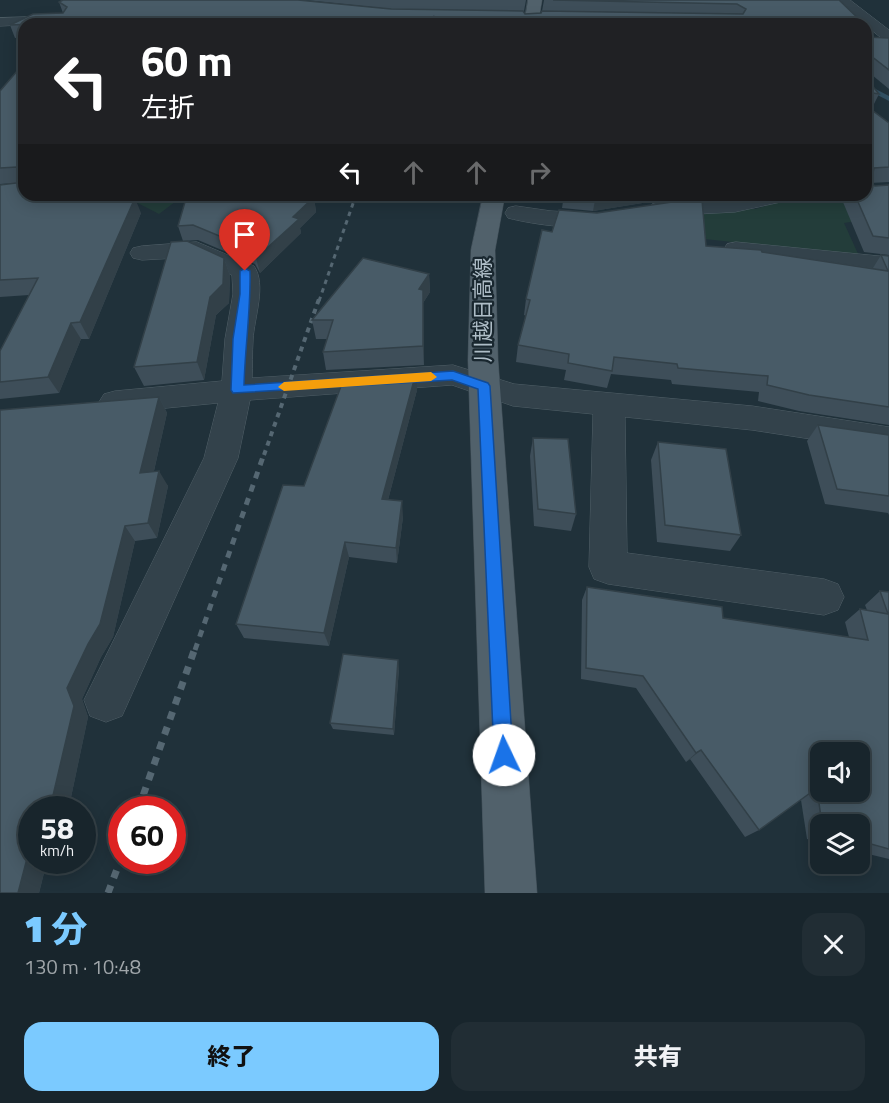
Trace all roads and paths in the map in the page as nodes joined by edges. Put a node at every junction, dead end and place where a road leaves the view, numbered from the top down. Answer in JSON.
{"nodes":[{"id":1,"x":535,"y":0,"type":"edge"},
{"id":2,"x":841,"y":0,"type":"edge"},
{"id":3,"x":74,"y":7,"type":"edge"},
{"id":4,"x":513,"y":17,"type":"edge"},
{"id":5,"x":65,"y":18,"type":"edge"},
{"id":6,"x":524,"y":18,"type":"edge"},
{"id":7,"x":536,"y":18,"type":"edge"},
{"id":8,"x":864,"y":18,"type":"edge"},
{"id":9,"x":0,"y":22,"type":"edge"},
{"id":10,"x":18,"y":22,"type":"edge"},
{"id":11,"x":872,"y":24,"type":"edge"},
{"id":12,"x":889,"y":37,"type":"edge"},
{"id":13,"x":558,"y":201,"type":"edge"},
{"id":14,"x":754,"y":201,"type":"edge"},
{"id":15,"x":505,"y":204,"type":"edge"},
{"id":16,"x":551,"y":218,"type":"junction"},
{"id":17,"x":721,"y":248,"type":"edge"},
{"id":18,"x":142,"y":253,"type":"dead end"},
{"id":19,"x":889,"y":264,"type":"edge"},
{"id":20,"x":484,"y":386,"type":"junction"},
{"id":21,"x":237,"y":390,"type":"junction"},
{"id":22,"x":609,"y":404,"type":"junction"},
{"id":23,"x":83,"y":405,"type":"edge"},
{"id":24,"x":889,"y":439,"type":"edge"},
{"id":25,"x":824,"y":597,"type":"dead end"},
{"id":26,"x":106,"y":700,"type":"dead end"},
{"id":27,"x":511,"y":893,"type":"edge"}],
"edges":[{"from":1,"to":7,"type":"main road"},
{"from":2,"to":8,"type":"street"},
{"from":3,"to":5,"type":"street"},
{"from":4,"to":6,"type":"street"},
{"from":9,"to":10,"type":"street"},
{"from":11,"to":12,"type":"street"},
{"from":13,"to":16,"type":"street"},
{"from":14,"to":16,"type":"street"},
{"from":15,"to":16,"type":"street"},
{"from":15,"to":20,"type":"main road","name":"川越日高線"},
{"from":17,"to":19,"type":"street"},
{"from":18,"to":21,"type":"street"},
{"from":20,"to":21,"type":"street"},
{"from":20,"to":22,"type":"street"},
{"from":20,"to":27,"type":"main road","name":"川越日高線"},
{"from":21,"to":23,"type":"street"},
{"from":21,"to":26,"type":"street"},
{"from":22,"to":24,"type":"street"},
{"from":22,"to":25,"type":"street"}]}
